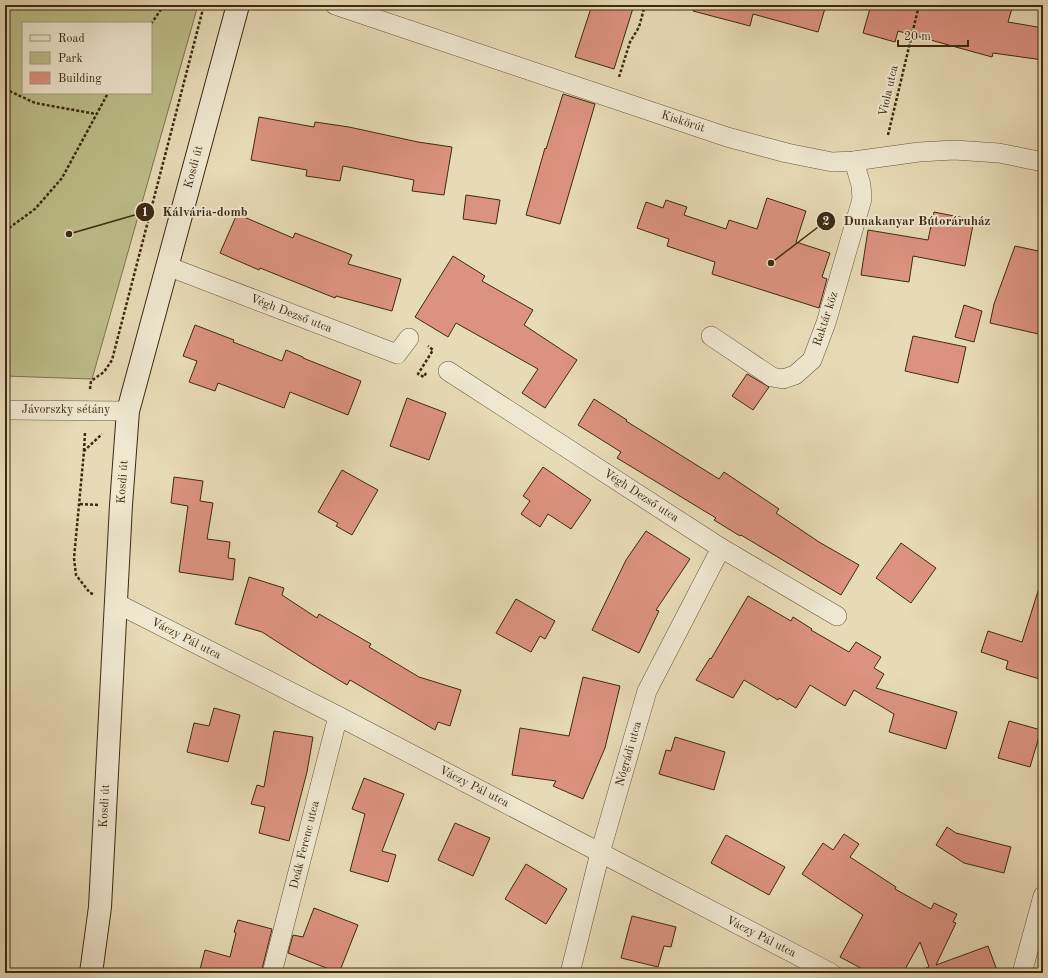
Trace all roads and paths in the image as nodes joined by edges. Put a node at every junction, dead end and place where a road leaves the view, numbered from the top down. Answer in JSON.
{"nodes":[{"id":1,"x":164,"y":5,"type":"edge"},
{"id":2,"x":204,"y":5,"type":"edge"},
{"id":3,"x":238,"y":5,"type":"edge"},
{"id":4,"x":335,"y":5,"type":"edge"},
{"id":5,"x":645,"y":5,"type":"edge"},
{"id":6,"x":919,"y":5,"type":"edge"},
{"id":7,"x":152,"y":23,"type":"edge"},
{"id":8,"x":5,"y":89,"type":"edge"},
{"id":9,"x":107,"y":94,"type":"edge"},
{"id":10,"x":613,"y":99,"type":"junction"},
{"id":11,"x":96,"y":114,"type":"junction"},
{"id":12,"x":882,"y":157,"type":"junction"},
{"id":13,"x":854,"y":161,"type":"junction"},
{"id":14,"x":1043,"y":162,"type":"edge"},
{"id":15,"x":5,"y":231,"type":"edge"},
{"id":16,"x":167,"y":266,"type":"junction"},
{"id":17,"x":711,"y":336,"type":"dead end"},
{"id":18,"x":409,"y":338,"type":"dead end"},
{"id":19,"x":428,"y":346,"type":"dead end"},
{"id":20,"x":448,"y":371,"type":"dead end"},
{"id":21,"x":418,"y":374,"type":"dead end"},
{"id":22,"x":5,"y":410,"type":"edge"},
{"id":23,"x":87,"y":410,"type":"junction"},
{"id":24,"x":128,"y":411,"type":"junction"},
{"id":25,"x":84,"y":451,"type":"junction"},
{"id":26,"x":721,"y":548,"type":"junction"},
{"id":27,"x":116,"y":603,"type":"junction"},
{"id":28,"x":837,"y":616,"type":"dead end"},
{"id":29,"x":338,"y":716,"type":"junction"},
{"id":30,"x":600,"y":853,"type":"junction"},
{"id":31,"x":1043,"y":896,"type":"edge"},
{"id":32,"x":91,"y":973,"type":"edge"},
{"id":33,"x":272,"y":973,"type":"edge"},
{"id":34,"x":570,"y":973,"type":"edge"},
{"id":35,"x":831,"y":973,"type":"edge"},
{"id":36,"x":1022,"y":973,"type":"edge"}],
"edges":[{"from":1,"to":7,"type":"path"},
{"from":2,"to":23,"type":"path"},
{"from":3,"to":16,"type":"street","name":"Kosdi út"},
{"from":4,"to":10,"type":"street","name":"Kiskörút"},
{"from":5,"to":10,"type":"path"},
{"from":6,"to":12,"type":"path","name":"Viola utca"},
{"from":8,"to":11,"type":"path"},
{"from":9,"to":11,"type":"path"},
{"from":10,"to":13,"type":"street","name":"Kiskörút"},
{"from":11,"to":15,"type":"path"},
{"from":12,"to":13,"type":"street","name":"Kiskörút"},
{"from":12,"to":14,"type":"street","name":"Kiskörút"},
{"from":13,"to":17,"type":"street","name":"Raktár köz"},
{"from":16,"to":18,"type":"street","name":"Végh Dezső utca"},
{"from":16,"to":24,"type":"street","name":"Kosdi út"},
{"from":19,"to":21,"type":"path"},
{"from":20,"to":26,"type":"street","name":"Végh Dezső utca"},
{"from":22,"to":23,"type":"street","name":"Jávorszky sétány"},
{"from":23,"to":24,"type":"street","name":"Jávorszky sétány"},
{"from":23,"to":25,"type":"path"},
{"from":24,"to":25,"type":"path"},
{"from":24,"to":27,"type":"street","name":"Kosdi út"},
{"from":25,"to":27,"type":"path"},
{"from":26,"to":28,"type":"street","name":"Végh Dezső utca"},
{"from":26,"to":30,"type":"street","name":"Nógrádi utca"},
{"from":27,"to":29,"type":"street","name":"Váczy Pál utca"},
{"from":27,"to":32,"type":"street","name":"Kosdi út"},
{"from":29,"to":30,"type":"street","name":"Váczy Pál utca"},
{"from":29,"to":33,"type":"street","name":"Deák Ferenc utca"},
{"from":30,"to":34,"type":"street","name":"Nógrádi utca"},
{"from":30,"to":35,"type":"street","name":"Váczy Pál utca"},
{"from":31,"to":36,"type":"street"}]}
